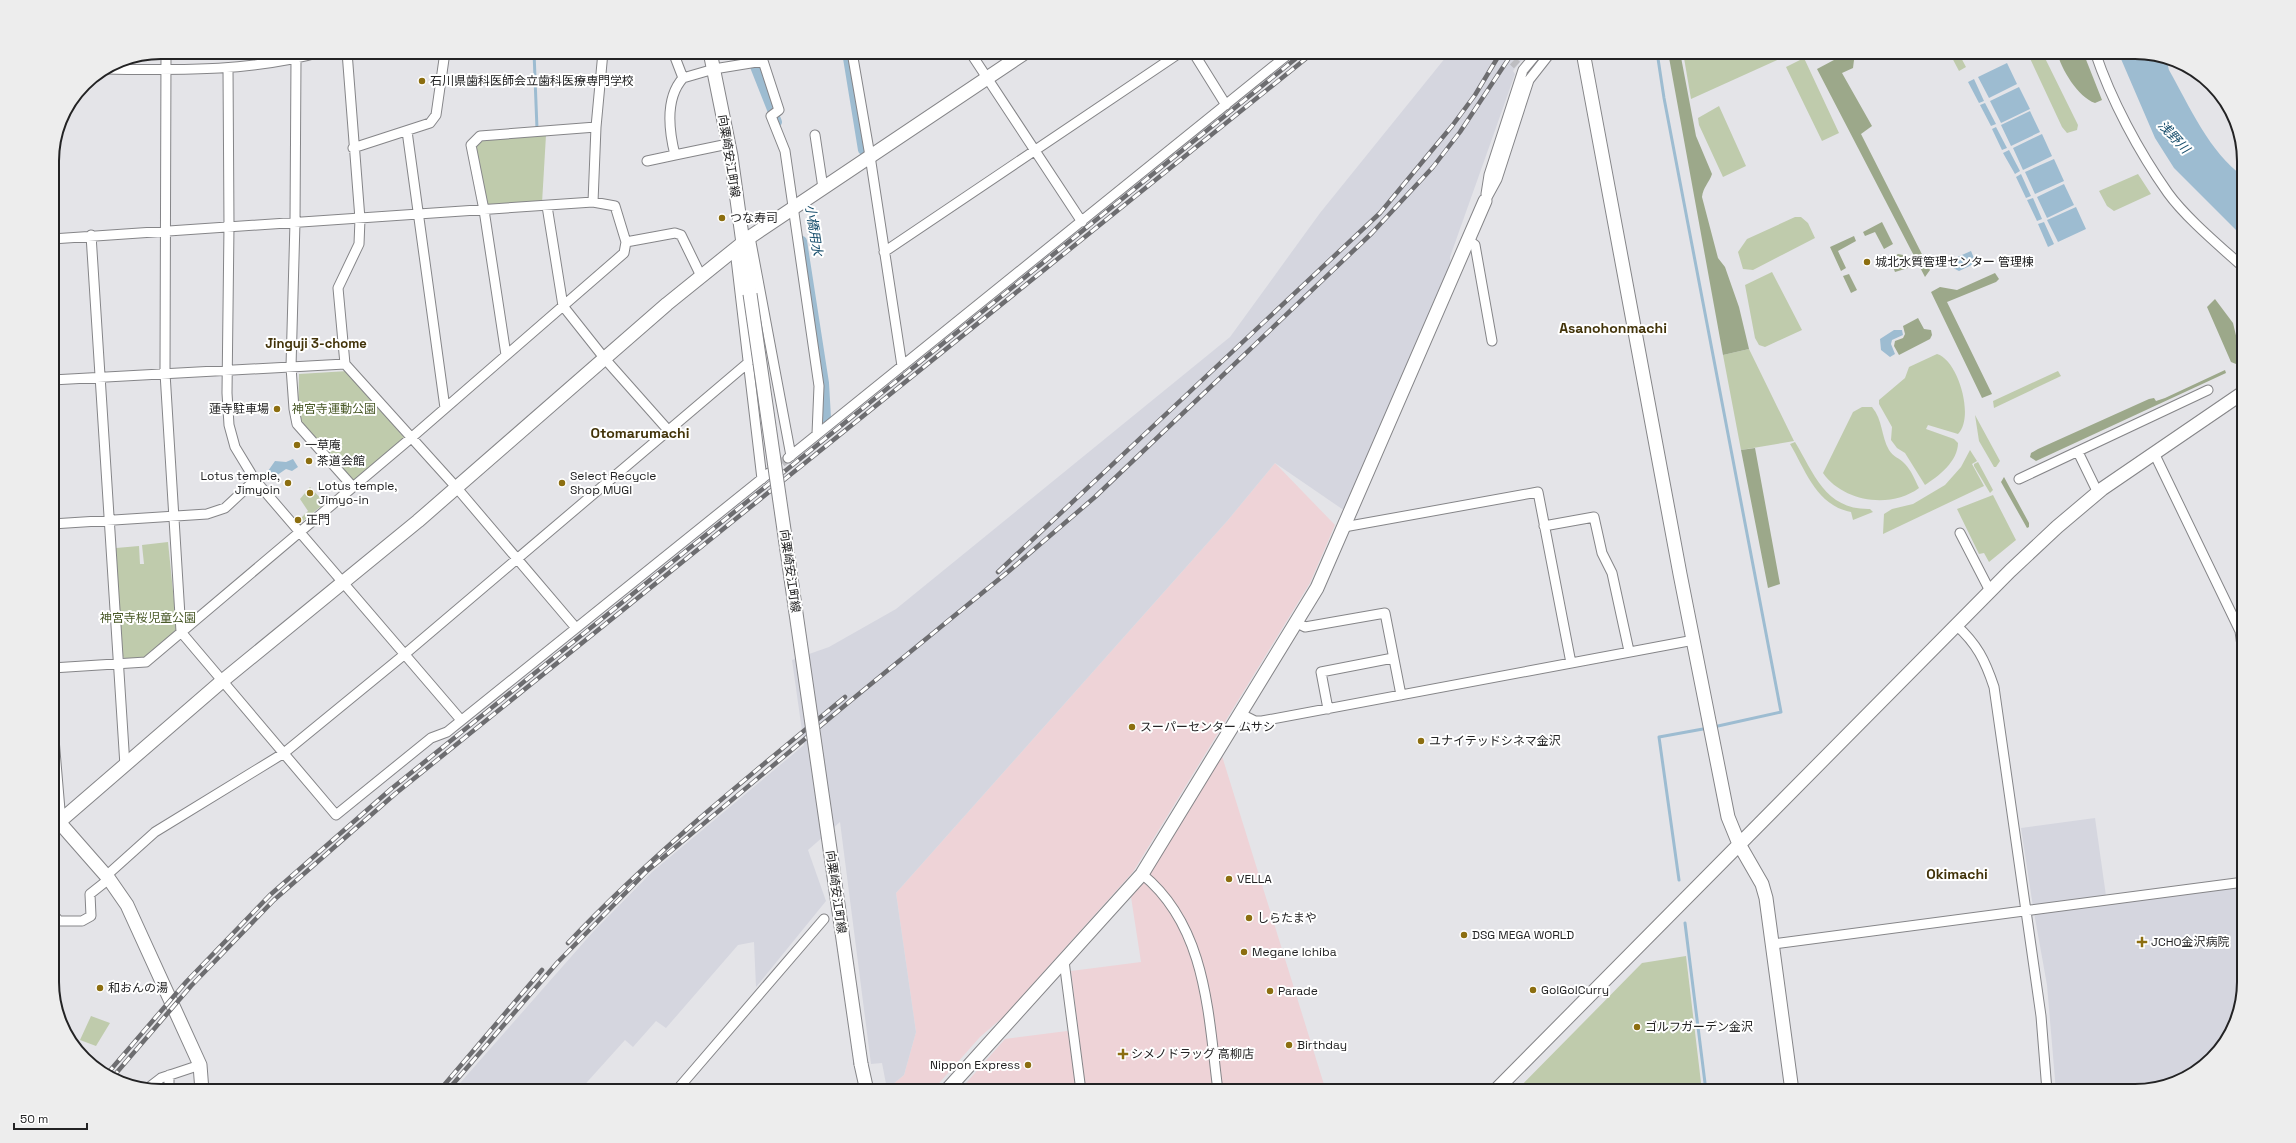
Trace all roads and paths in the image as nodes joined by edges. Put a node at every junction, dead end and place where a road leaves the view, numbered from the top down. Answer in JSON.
{"nodes":[{"id":1,"x":166,"y":59,"type":"edge"},
{"id":2,"x":296,"y":59,"type":"joint"},
{"id":3,"x":348,"y":59,"type":"edge"},
{"id":4,"x":444,"y":59,"type":"edge"},
{"id":5,"x":602,"y":59,"type":"edge"},
{"id":6,"x":675,"y":59,"type":"edge"},
{"id":7,"x":712,"y":59,"type":"edge"},
{"id":8,"x":755,"y":59,"type":"edge"},
{"id":9,"x":764,"y":59,"type":"edge"},
{"id":10,"x":853,"y":59,"type":"edge"},
{"id":11,"x":974,"y":59,"type":"edge"},
{"id":12,"x":1015,"y":59,"type":"edge"},
{"id":13,"x":1171,"y":59,"type":"edge"},
{"id":14,"x":1197,"y":59,"type":"edge"},
{"id":15,"x":1282,"y":59,"type":"edge"},
{"id":16,"x":1530,"y":59,"type":"edge"},
{"id":17,"x":1546,"y":59,"type":"edge"},
{"id":18,"x":1584,"y":59,"type":"edge"},
{"id":19,"x":2099,"y":59,"type":"edge"},
{"id":20,"x":228,"y":68,"type":"junction"},
{"id":21,"x":118,"y":69,"type":"edge"},
{"id":22,"x":714,"y":69,"type":"junction"},
{"id":23,"x":167,"y":70,"type":"junction"},
{"id":24,"x":682,"y":78,"type":"junction"},
{"id":25,"x":986,"y":78,"type":"junction"},
{"id":26,"x":1226,"y":105,"type":"junction"},
{"id":27,"x":596,"y":127,"type":"junction"},
{"id":28,"x":406,"y":131,"type":"junction"},
{"id":29,"x":815,"y":136,"type":"dead end"},
{"id":30,"x":728,"y":144,"type":"junction"},
{"id":31,"x":354,"y":148,"type":"junction"},
{"id":32,"x":1036,"y":150,"type":"junction"},
{"id":33,"x":675,"y":155,"type":"junction"},
{"id":34,"x":870,"y":156,"type":"junction"},
{"id":35,"x":647,"y":161,"type":"dead end"},
{"id":36,"x":823,"y":188,"type":"junction"},
{"id":37,"x":1485,"y":201,"type":"junction"},
{"id":38,"x":593,"y":202,"type":"junction"},
{"id":39,"x":548,"y":206,"type":"junction"},
{"id":40,"x":793,"y":207,"type":"junction"},
{"id":41,"x":484,"y":210,"type":"junction"},
{"id":42,"x":418,"y":215,"type":"junction"},
{"id":43,"x":360,"y":219,"type":"junction"},
{"id":44,"x":295,"y":222,"type":"junction"},
{"id":45,"x":1082,"y":222,"type":"junction"},
{"id":46,"x":229,"y":226,"type":"junction"},
{"id":47,"x":166,"y":230,"type":"junction"},
{"id":48,"x":91,"y":235,"type":"junction"},
{"id":49,"x":59,"y":238,"type":"edge"},
{"id":50,"x":1468,"y":240,"type":"junction"},
{"id":51,"x":626,"y":242,"type":"junction"},
{"id":52,"x":742,"y":244,"type":"junction"},
{"id":53,"x":884,"y":252,"type":"junction"},
{"id":54,"x":2237,"y":262,"type":"edge"},
{"id":55,"x":702,"y":276,"type":"junction"},
{"id":56,"x":563,"y":306,"type":"junction"},
{"id":57,"x":1492,"y":341,"type":"dead end"},
{"id":58,"x":506,"y":355,"type":"junction"},
{"id":59,"x":605,"y":359,"type":"junction"},
{"id":60,"x":749,"y":362,"type":"junction"},
{"id":61,"x":344,"y":364,"type":"junction"},
{"id":62,"x":902,"y":366,"type":"junction"},
{"id":63,"x":291,"y":367,"type":"junction"},
{"id":64,"x":228,"y":370,"type":"junction"},
{"id":65,"x":165,"y":374,"type":"junction"},
{"id":66,"x":100,"y":377,"type":"junction"},
{"id":67,"x":59,"y":380,"type":"edge"},
{"id":68,"x":2208,"y":390,"type":"dead end"},
{"id":69,"x":2237,"y":397,"type":"edge"},
{"id":70,"x":445,"y":408,"type":"junction"},
{"id":71,"x":668,"y":430,"type":"junction"},
{"id":72,"x":817,"y":434,"type":"junction"},
{"id":73,"x":411,"y":438,"type":"junction"},
{"id":74,"x":2078,"y":452,"type":"junction"},
{"id":75,"x":2154,"y":453,"type":"junction"},
{"id":76,"x":255,"y":480,"type":"junction"},
{"id":77,"x":2019,"y":480,"type":"dead end"},
{"id":78,"x":456,"y":487,"type":"junction"},
{"id":79,"x":353,"y":488,"type":"junction"},
{"id":80,"x":2098,"y":493,"type":"junction"},
{"id":81,"x":172,"y":517,"type":"junction"},
{"id":82,"x":109,"y":521,"type":"junction"},
{"id":83,"x":59,"y":524,"type":"edge"},
{"id":84,"x":1544,"y":526,"type":"junction"},
{"id":85,"x":1344,"y":527,"type":"junction"},
{"id":86,"x":301,"y":531,"type":"junction"},
{"id":87,"x":1960,"y":533,"type":"dead end"},
{"id":88,"x":517,"y":559,"type":"junction"},
{"id":89,"x":343,"y":582,"type":"junction"},
{"id":90,"x":1990,"y":591,"type":"junction"},
{"id":91,"x":1295,"y":622,"type":"junction"},
{"id":92,"x":1956,"y":624,"type":"junction"},
{"id":93,"x":2237,"y":625,"type":"edge"},
{"id":94,"x":576,"y":628,"type":"junction"},
{"id":95,"x":181,"y":632,"type":"junction"},
{"id":96,"x":1694,"y":640,"type":"junction"},
{"id":97,"x":1629,"y":652,"type":"junction"},
{"id":98,"x":405,"y":654,"type":"junction"},
{"id":99,"x":1393,"y":658,"type":"junction"},
{"id":100,"x":1571,"y":663,"type":"junction"},
{"id":101,"x":119,"y":664,"type":"junction"},
{"id":102,"x":59,"y":668,"type":"edge"},
{"id":103,"x":221,"y":682,"type":"junction"},
{"id":104,"x":1401,"y":695,"type":"junction"},
{"id":105,"x":1328,"y":709,"type":"junction"},
{"id":106,"x":1239,"y":713,"type":"junction"},
{"id":107,"x":461,"y":720,"type":"junction"},
{"id":108,"x":284,"y":753,"type":"junction"},
{"id":109,"x":125,"y":766,"type":"junction"},
{"id":110,"x":59,"y":822,"type":"joint"},
{"id":111,"x":1738,"y":844,"type":"junction"},
{"id":112,"x":1142,"y":874,"type":"junction"},
{"id":113,"x":107,"y":877,"type":"junction"},
{"id":114,"x":2237,"y":883,"type":"edge"},
{"id":115,"x":2025,"y":910,"type":"junction"},
{"id":116,"x":824,"y":918,"type":"dead end"},
{"id":117,"x":59,"y":921,"type":"edge"},
{"id":118,"x":1773,"y":944,"type":"junction"},
{"id":119,"x":1064,"y":961,"type":"junction"},
{"id":120,"x":200,"y":1065,"type":"junction"},
{"id":121,"x":168,"y":1075,"type":"junction"},
{"id":122,"x":154,"y":1084,"type":"edge"},
{"id":123,"x":169,"y":1084,"type":"edge"},
{"id":124,"x":201,"y":1084,"type":"edge"},
{"id":125,"x":682,"y":1084,"type":"edge"},
{"id":126,"x":865,"y":1084,"type":"edge"},
{"id":127,"x":952,"y":1084,"type":"edge"},
{"id":128,"x":1080,"y":1084,"type":"edge"},
{"id":129,"x":1216,"y":1084,"type":"edge"},
{"id":130,"x":1502,"y":1084,"type":"edge"},
{"id":131,"x":1791,"y":1084,"type":"edge"},
{"id":132,"x":2046,"y":1084,"type":"edge"}],
"edges":[{"from":1,"to":23,"type":"street"},
{"from":2,"to":20,"type":"street"},
{"from":2,"to":44,"type":"street"},
{"from":3,"to":31,"type":"street"},
{"from":4,"to":28,"type":"street"},
{"from":5,"to":27,"type":"street"},
{"from":6,"to":24,"type":"street"},
{"from":7,"to":22,"type":"street","name":"向粟崎安江町線"},
{"from":8,"to":22,"type":"street"},
{"from":9,"to":40,"type":"street"},
{"from":10,"to":34,"type":"street"},
{"from":11,"to":25,"type":"street"},
{"from":12,"to":25,"type":"street"},
{"from":13,"to":32,"type":"street"},
{"from":14,"to":26,"type":"street"},
{"from":15,"to":26,"type":"street"},
{"from":16,"to":37,"type":"street"},
{"from":17,"to":37,"type":"street"},
{"from":18,"to":96,"type":"street"},
{"from":19,"to":54,"type":"street"},
{"from":20,"to":23,"type":"street"},
{"from":20,"to":46,"type":"street"},
{"from":21,"to":23,"type":"street"},
{"from":22,"to":24,"type":"street"},
{"from":22,"to":30,"type":"street","name":"向粟崎安江町線"},
{"from":23,"to":47,"type":"street"},
{"from":24,"to":33,"type":"street"},
{"from":25,"to":32,"type":"street"},
{"from":25,"to":34,"type":"street"},
{"from":26,"to":45,"type":"street"},
{"from":27,"to":38,"type":"street"},
{"from":27,"to":41,"type":"street"},
{"from":28,"to":31,"type":"street"},
{"from":28,"to":42,"type":"street"},
{"from":29,"to":36,"type":"street"},
{"from":30,"to":33,"type":"street"},
{"from":30,"to":52,"type":"street","name":"向粟崎安江町線"},
{"from":31,"to":43,"type":"street"},
{"from":32,"to":45,"type":"street"},
{"from":32,"to":53,"type":"street"},
{"from":33,"to":35,"type":"street"},
{"from":34,"to":36,"type":"street"},
{"from":34,"to":53,"type":"street"},
{"from":36,"to":40,"type":"street"},
{"from":37,"to":50,"type":"street"},
{"from":38,"to":39,"type":"street"},
{"from":38,"to":51,"type":"street"},
{"from":39,"to":41,"type":"street"},
{"from":39,"to":56,"type":"street"},
{"from":40,"to":52,"type":"street"},
{"from":40,"to":72,"type":"street"},
{"from":41,"to":42,"type":"street"},
{"from":41,"to":58,"type":"street"},
{"from":42,"to":43,"type":"street"},
{"from":42,"to":70,"type":"street"},
{"from":43,"to":44,"type":"street"},
{"from":43,"to":61,"type":"street"},
{"from":44,"to":46,"type":"street"},
{"from":44,"to":63,"type":"street"},
{"from":45,"to":62,"type":"street"},
{"from":46,"to":47,"type":"street"},
{"from":46,"to":64,"type":"street"},
{"from":47,"to":48,"type":"street"},
{"from":47,"to":65,"type":"street"},
{"from":48,"to":49,"type":"street"},
{"from":48,"to":66,"type":"street"},
{"from":50,"to":57,"type":"street"},
{"from":50,"to":85,"type":"street"},
{"from":51,"to":55,"type":"street"},
{"from":51,"to":56,"type":"street"},
{"from":52,"to":55,"type":"street"},
{"from":52,"to":60,"type":"street"},
{"from":52,"to":72,"type":"street"},
{"from":52,"to":126,"type":"street","name":"向粟崎安江町線","bridge":true},
{"from":53,"to":62,"type":"street"},
{"from":55,"to":59,"type":"street"},
{"from":56,"to":58,"type":"street"},
{"from":56,"to":59,"type":"street"},
{"from":58,"to":70,"type":"street"},
{"from":59,"to":71,"type":"street"},
{"from":59,"to":78,"type":"street"},
{"from":60,"to":71,"type":"street"},
{"from":60,"to":94,"type":"street"},
{"from":61,"to":63,"type":"street"},
{"from":61,"to":73,"type":"street"},
{"from":62,"to":72,"type":"street"},
{"from":63,"to":64,"type":"street"},
{"from":63,"to":79,"type":"street"},
{"from":64,"to":65,"type":"street"},
{"from":64,"to":76,"type":"street"},
{"from":65,"to":66,"type":"street"},
{"from":65,"to":81,"type":"street"},
{"from":66,"to":67,"type":"street"},
{"from":66,"to":82,"type":"street"},
{"from":68,"to":74,"type":"street"},
{"from":69,"to":75,"type":"street"},
{"from":70,"to":73,"type":"street"},
{"from":71,"to":88,"type":"street"},
{"from":73,"to":78,"type":"street"},
{"from":73,"to":79,"type":"street"},
{"from":74,"to":77,"type":"street"},
{"from":74,"to":80,"type":"street"},
{"from":75,"to":80,"type":"street"},
{"from":75,"to":93,"type":"street"},
{"from":76,"to":81,"type":"street"},
{"from":76,"to":86,"type":"street"},
{"from":78,"to":88,"type":"street"},
{"from":78,"to":89,"type":"street"},
{"from":79,"to":86,"type":"street"},
{"from":80,"to":90,"type":"street"},
{"from":81,"to":82,"type":"street"},
{"from":81,"to":95,"type":"street"},
{"from":82,"to":83,"type":"street"},
{"from":82,"to":101,"type":"street"},
{"from":84,"to":85,"type":"street"},
{"from":84,"to":97,"type":"street"},
{"from":84,"to":100,"type":"street"},
{"from":85,"to":91,"type":"street"},
{"from":86,"to":89,"type":"street"},
{"from":86,"to":95,"type":"street"},
{"from":87,"to":90,"type":"street"},
{"from":88,"to":94,"type":"street"},
{"from":88,"to":98,"type":"street"},
{"from":89,"to":98,"type":"street"},
{"from":89,"to":103,"type":"street"},
{"from":90,"to":92,"type":"street"},
{"from":91,"to":99,"type":"street"},
{"from":91,"to":106,"type":"street"},
{"from":92,"to":111,"type":"street"},
{"from":92,"to":115,"type":"street"},
{"from":94,"to":107,"type":"street"},
{"from":95,"to":101,"type":"street"},
{"from":95,"to":103,"type":"street"},
{"from":96,"to":97,"type":"street"},
{"from":96,"to":111,"type":"street"},
{"from":97,"to":100,"type":"street"},
{"from":98,"to":107,"type":"street"},
{"from":98,"to":108,"type":"street"},
{"from":99,"to":104,"type":"street"},
{"from":99,"to":105,"type":"street"},
{"from":100,"to":104,"type":"street"},
{"from":101,"to":102,"type":"street"},
{"from":101,"to":109,"type":"street"},
{"from":103,"to":108,"type":"street"},
{"from":103,"to":109,"type":"street"},
{"from":104,"to":105,"type":"street"},
{"from":105,"to":106,"type":"street"},
{"from":106,"to":112,"type":"street"},
{"from":107,"to":108,"type":"street"},
{"from":108,"to":113,"type":"street"},
{"from":109,"to":110,"type":"street"},
{"from":110,"to":113,"type":"street"},
{"from":111,"to":118,"type":"street"},
{"from":111,"to":130,"type":"street"},
{"from":112,"to":119,"type":"street"},
{"from":112,"to":129,"type":"street"},
{"from":113,"to":117,"type":"street"},
{"from":113,"to":120,"type":"street"},
{"from":114,"to":115,"type":"street"},
{"from":115,"to":118,"type":"street"},
{"from":115,"to":132,"type":"street"},
{"from":116,"to":125,"type":"street"},
{"from":118,"to":131,"type":"street"},
{"from":119,"to":127,"type":"street"},
{"from":119,"to":128,"type":"street"},
{"from":120,"to":121,"type":"street"},
{"from":120,"to":124,"type":"street"},
{"from":121,"to":122,"type":"street"},
{"from":121,"to":123,"type":"street"}]}
